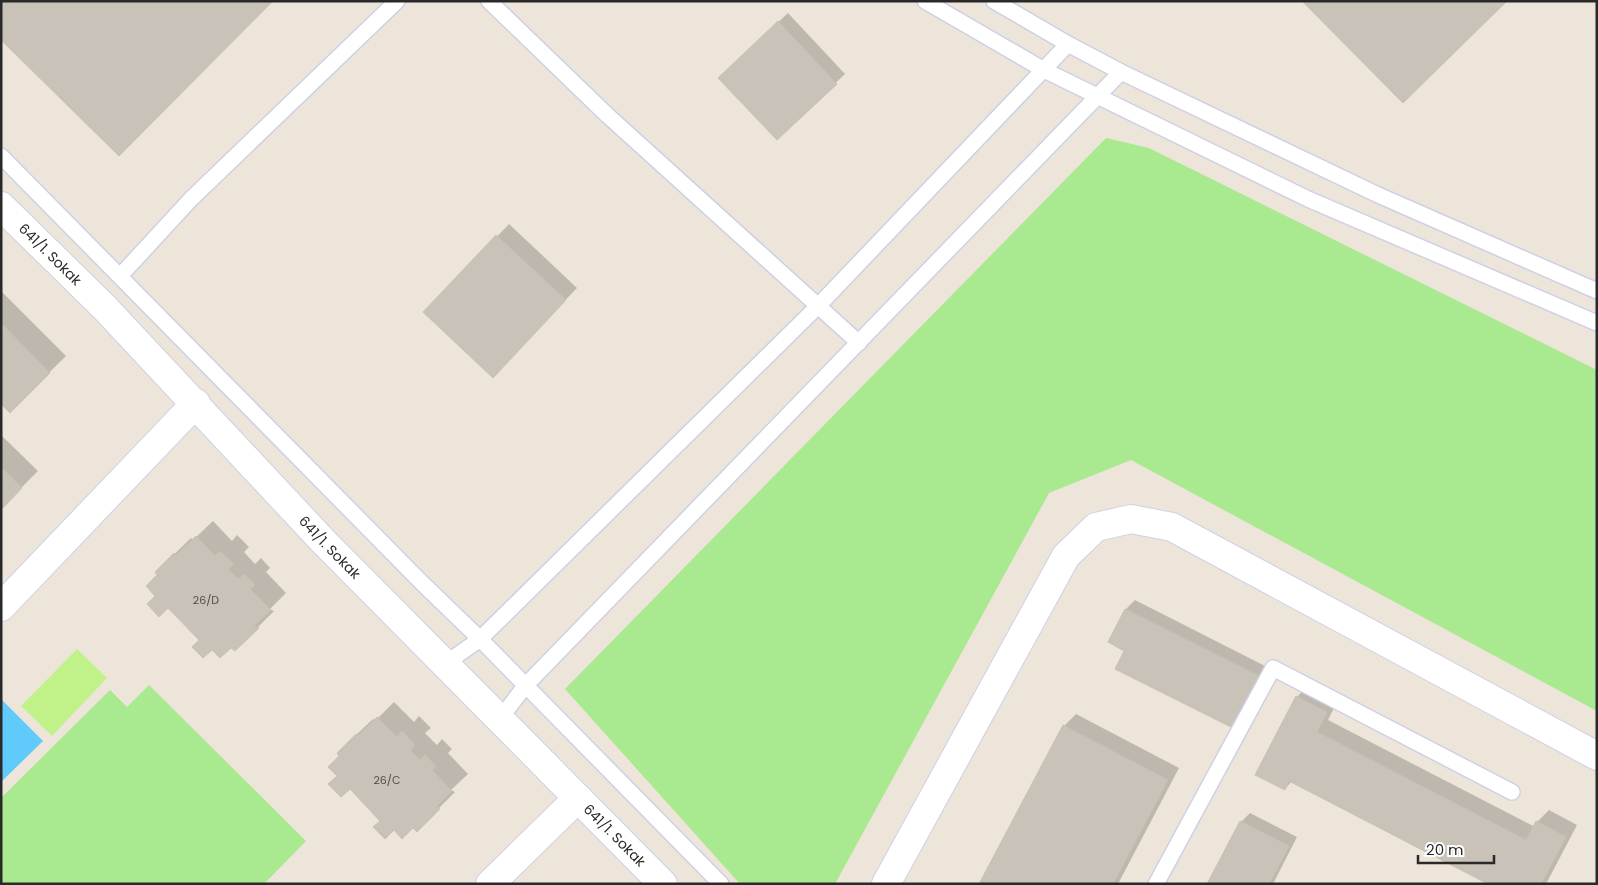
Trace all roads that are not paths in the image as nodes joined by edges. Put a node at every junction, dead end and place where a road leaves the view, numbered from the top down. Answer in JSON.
{"nodes":[{"id":1,"x":396,"y":1,"type":"edge"},
{"id":2,"x":489,"y":1,"type":"edge"},
{"id":3,"x":925,"y":1,"type":"edge"},
{"id":4,"x":994,"y":1,"type":"edge"},
{"id":5,"x":1068,"y":44,"type":"junction"},
{"id":6,"x":1044,"y":70,"type":"junction"},
{"id":7,"x":1121,"y":72,"type":"junction"},
{"id":8,"x":1098,"y":97,"type":"junction"},
{"id":9,"x":1,"y":156,"type":"edge"},
{"id":10,"x":1,"y":206,"type":"edge"},
{"id":11,"x":120,"y":276,"type":"junction"},
{"id":12,"x":1597,"y":291,"type":"edge"},
{"id":13,"x":819,"y":305,"type":"junction"},
{"id":14,"x":1597,"y":323,"type":"edge"},
{"id":15,"x":858,"y":343,"type":"junction"},
{"id":16,"x":196,"y":403,"type":"junction"},
{"id":17,"x":1,"y":607,"type":"edge"},
{"id":18,"x":480,"y":639,"type":"junction"},
{"id":19,"x":446,"y":664,"type":"junction"},
{"id":20,"x":525,"y":686,"type":"junction"},
{"id":21,"x":500,"y":720,"type":"junction"},
{"id":22,"x":1597,"y":756,"type":"edge"},
{"id":23,"x":1512,"y":792,"type":"dead end"},
{"id":24,"x":578,"y":798,"type":"junction"},
{"id":25,"x":490,"y":884,"type":"edge"},
{"id":26,"x":663,"y":884,"type":"edge"},
{"id":27,"x":721,"y":884,"type":"edge"},
{"id":28,"x":886,"y":884,"type":"edge"},
{"id":29,"x":1156,"y":884,"type":"edge"}],
"edges":[{"from":1,"to":11,"type":"lane"},
{"from":2,"to":13,"type":"lane"},
{"from":3,"to":6,"type":"lane"},
{"from":4,"to":5,"type":"lane"},
{"from":5,"to":6,"type":"lane"},
{"from":5,"to":7,"type":"lane"},
{"from":6,"to":8,"type":"lane"},
{"from":6,"to":13,"type":"lane"},
{"from":7,"to":8,"type":"lane"},
{"from":7,"to":12,"type":"lane"},
{"from":8,"to":14,"type":"lane"},
{"from":8,"to":15,"type":"lane"},
{"from":9,"to":11,"type":"lane"},
{"from":10,"to":16,"type":"street","name":"641/1. Sokak"},
{"from":11,"to":18,"type":"lane"},
{"from":13,"to":15,"type":"lane"},
{"from":13,"to":18,"type":"lane"},
{"from":15,"to":20,"type":"lane"},
{"from":16,"to":17,"type":"street"},
{"from":16,"to":19,"type":"street","name":"641/1. Sokak"},
{"from":18,"to":19,"type":"lane"},
{"from":18,"to":20,"type":"lane"},
{"from":19,"to":21,"type":"street","name":"641/1. Sokak"},
{"from":20,"to":21,"type":"lane"},
{"from":20,"to":27,"type":"lane"},
{"from":21,"to":24,"type":"street","name":"641/1. Sokak"},
{"from":22,"to":28,"type":"street"},
{"from":23,"to":29,"type":"lane"},
{"from":24,"to":25,"type":"street"},
{"from":24,"to":26,"type":"street","name":"641/1. Sokak"}]}
